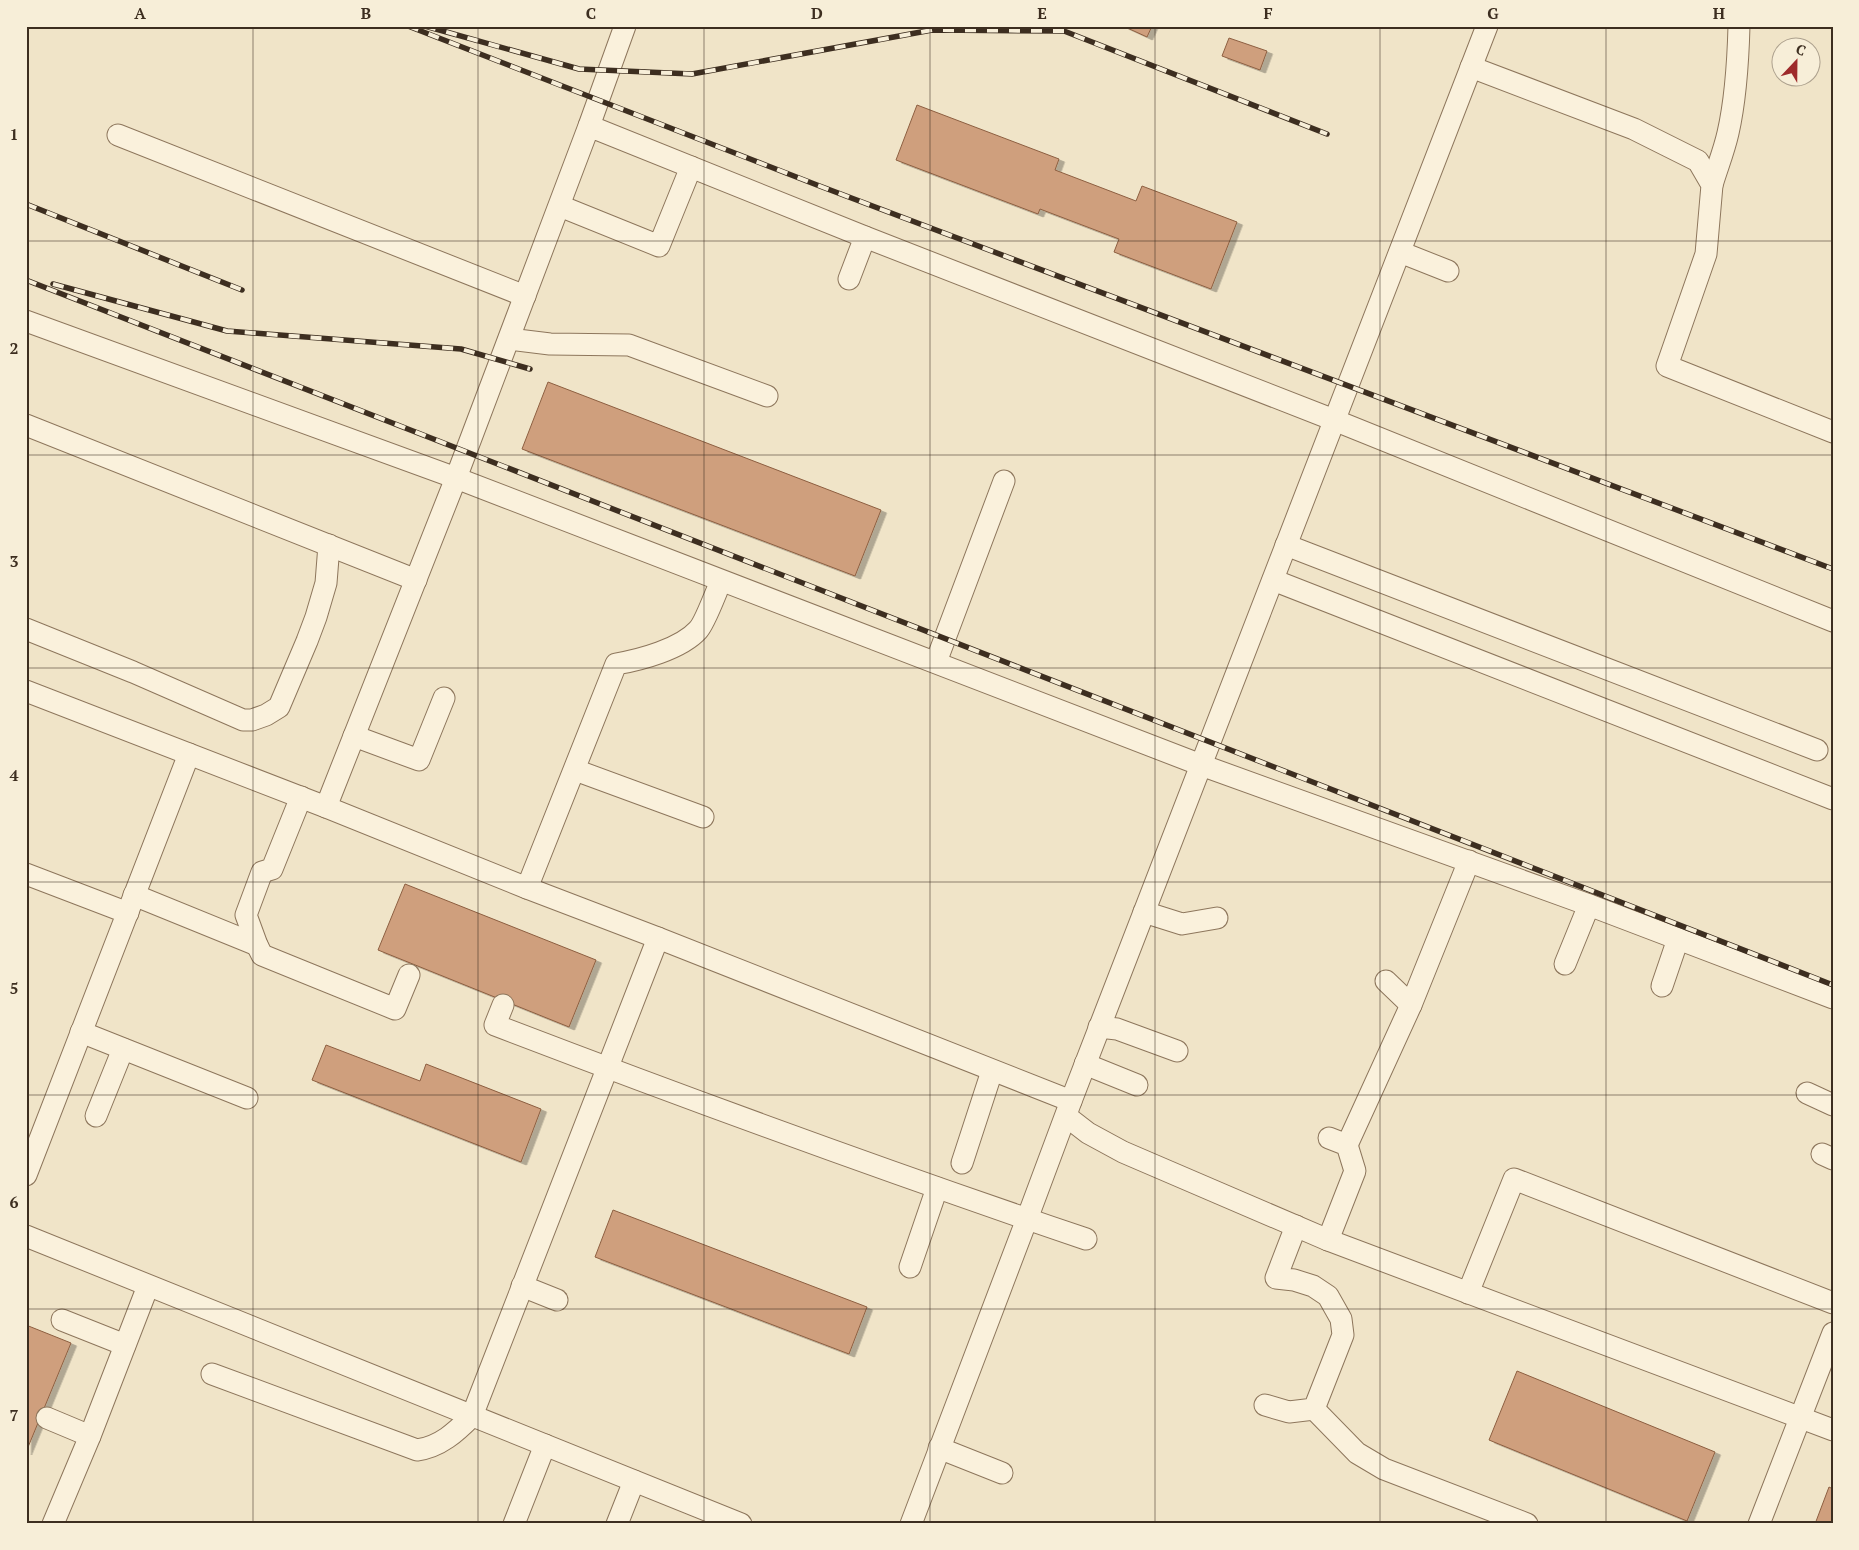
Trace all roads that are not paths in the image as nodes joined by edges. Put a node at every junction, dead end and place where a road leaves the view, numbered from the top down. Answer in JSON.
{"nodes":[{"id":1,"x":625,"y":26,"type":"edge"},
{"id":2,"x":1487,"y":26,"type":"edge"},
{"id":3,"x":1739,"y":26,"type":"edge"},
{"id":4,"x":1471,"y":67,"type":"junction"},
{"id":5,"x":588,"y":126,"type":"junction"},
{"id":6,"x":118,"y":135,"type":"dead end"},
{"id":7,"x":691,"y":168,"type":"junction"},
{"id":8,"x":1712,"y":185,"type":"junction"},
{"id":9,"x":560,"y":206,"type":"junction"},
{"id":10,"x":865,"y":237,"type":"junction"},
{"id":11,"x":1400,"y":252,"type":"junction"},
{"id":12,"x":1448,"y":271,"type":"dead end"},
{"id":13,"x":849,"y":279,"type":"dead end"},
{"id":14,"x":525,"y":296,"type":"junction"},
{"id":15,"x":26,"y":321,"type":"edge"},
{"id":16,"x":509,"y":339,"type":"junction"},
{"id":17,"x":767,"y":396,"type":"dead end"},
{"id":18,"x":1334,"y":420,"type":"junction"},
{"id":19,"x":26,"y":425,"type":"edge"},
{"id":20,"x":1833,"y":432,"type":"edge"},
{"id":21,"x":456,"y":478,"type":"junction"},
{"id":22,"x":1004,"y":481,"type":"dead end"},
{"id":23,"x":329,"y":545,"type":"junction"},
{"id":24,"x":1286,"y":545,"type":"junction"},
{"id":25,"x":416,"y":580,"type":"junction"},
{"id":26,"x":721,"y":580,"type":"junction"},
{"id":27,"x":1273,"y":580,"type":"junction"},
{"id":28,"x":1833,"y":622,"type":"edge"},
{"id":29,"x":26,"y":630,"type":"edge"},
{"id":30,"x":936,"y":662,"type":"junction"},
{"id":31,"x":26,"y":691,"type":"edge"},
{"id":32,"x":444,"y":698,"type":"dead end"},
{"id":33,"x":354,"y":736,"type":"junction"},
{"id":34,"x":1817,"y":750,"type":"dead end"},
{"id":35,"x":189,"y":754,"type":"junction"},
{"id":36,"x":1201,"y":765,"type":"junction"},
{"id":37,"x":575,"y":770,"type":"junction"},
{"id":38,"x":301,"y":797,"type":"junction"},
{"id":39,"x":1833,"y":799,"type":"edge"},
{"id":40,"x":326,"y":807,"type":"junction"},
{"id":41,"x":703,"y":818,"type":"dead end"},
{"id":42,"x":1469,"y":861,"type":"junction"},
{"id":43,"x":26,"y":874,"type":"edge"},
{"id":44,"x":527,"y":888,"type":"junction"},
{"id":45,"x":131,"y":904,"type":"junction"},
{"id":46,"x":1589,"y":905,"type":"junction"},
{"id":47,"x":1144,"y":912,"type":"junction"},
{"id":48,"x":1217,"y":918,"type":"dead end"},
{"id":49,"x":658,"y":938,"type":"junction"},
{"id":50,"x":1678,"y":939,"type":"junction"},
{"id":51,"x":257,"y":945,"type":"junction"},
{"id":52,"x":1565,"y":964,"type":"dead end"},
{"id":53,"x":409,"y":975,"type":"dead end"},
{"id":54,"x":1386,"y":980,"type":"dead end"},
{"id":55,"x":1662,"y":986,"type":"dead end"},
{"id":56,"x":1833,"y":998,"type":"edge"},
{"id":57,"x":1411,"y":1005,"type":"junction"},
{"id":58,"x":503,"y":1006,"type":"dead end"},
{"id":59,"x":1099,"y":1027,"type":"junction"},
{"id":60,"x":81,"y":1032,"type":"junction"},
{"id":61,"x":123,"y":1049,"type":"junction"},
{"id":62,"x":1177,"y":1052,"type":"dead end"},
{"id":63,"x":1085,"y":1064,"type":"junction"},
{"id":64,"x":608,"y":1068,"type":"junction"},
{"id":65,"x":992,"y":1071,"type":"junction"},
{"id":66,"x":1137,"y":1085,"type":"dead end"},
{"id":67,"x":1806,"y":1093,"type":"dead end"},
{"id":68,"x":247,"y":1098,"type":"dead end"},
{"id":69,"x":1833,"y":1105,"type":"edge"},
{"id":70,"x":1068,"y":1108,"type":"junction"},
{"id":71,"x":96,"y":1116,"type":"dead end"},
{"id":72,"x":962,"y":1163,"type":"dead end"},
{"id":73,"x":26,"y":1175,"type":"edge"},
{"id":74,"x":936,"y":1188,"type":"junction"},
{"id":75,"x":1027,"y":1219,"type":"junction"},
{"id":76,"x":1296,"y":1226,"type":"junction"},
{"id":77,"x":26,"y":1236,"type":"edge"},
{"id":78,"x":1086,"y":1239,"type":"dead end"},
{"id":79,"x":1328,"y":1240,"type":"junction"},
{"id":80,"x":910,"y":1267,"type":"dead end"},
{"id":81,"x":148,"y":1286,"type":"junction"},
{"id":82,"x":522,"y":1286,"type":"junction"},
{"id":83,"x":1468,"y":1293,"type":"junction"},
{"id":84,"x":557,"y":1300,"type":"dead end"},
{"id":85,"x":1833,"y":1303,"type":"edge"},
{"id":86,"x":62,"y":1320,"type":"dead end"},
{"id":87,"x":1833,"y":1333,"type":"edge"},
{"id":88,"x":125,"y":1346,"type":"junction"},
{"id":89,"x":212,"y":1374,"type":"dead end"},
{"id":90,"x":1265,"y":1404,"type":"dead end"},
{"id":91,"x":1314,"y":1410,"type":"junction"},
{"id":92,"x":472,"y":1416,"type":"junction"},
{"id":93,"x":1800,"y":1417,"type":"junction"},
{"id":94,"x":46,"y":1418,"type":"dead end"},
{"id":95,"x":1833,"y":1430,"type":"edge"},
{"id":96,"x":90,"y":1436,"type":"junction"},
{"id":97,"x":545,"y":1445,"type":"junction"},
{"id":98,"x":939,"y":1448,"type":"junction"},
{"id":99,"x":1002,"y":1474,"type":"dead end"},
{"id":100,"x":634,"y":1481,"type":"junction"},
{"id":101,"x":53,"y":1524,"type":"edge"},
{"id":102,"x":514,"y":1524,"type":"edge"},
{"id":103,"x":618,"y":1524,"type":"edge"},
{"id":104,"x":741,"y":1524,"type":"edge"},
{"id":105,"x":910,"y":1524,"type":"edge"},
{"id":106,"x":1527,"y":1524,"type":"edge"},
{"id":107,"x":1759,"y":1524,"type":"edge"}],
"edges":[{"from":1,"to":5,"type":"lane"},
{"from":2,"to":4,"type":"lane"},
{"from":3,"to":8,"type":"lane"},
{"from":4,"to":8,"type":"lane"},
{"from":4,"to":11,"type":"lane"},
{"from":5,"to":7,"type":"lane"},
{"from":5,"to":9,"type":"lane"},
{"from":6,"to":14,"type":"lane"},
{"from":7,"to":9,"type":"lane"},
{"from":7,"to":10,"type":"lane"},
{"from":8,"to":20,"type":"lane"},
{"from":9,"to":14,"type":"lane"},
{"from":10,"to":13,"type":"lane"},
{"from":10,"to":18,"type":"lane"},
{"from":11,"to":12,"type":"lane"},
{"from":11,"to":18,"type":"lane"},
{"from":14,"to":16,"type":"lane"},
{"from":15,"to":21,"type":"lane"},
{"from":16,"to":17,"type":"lane"},
{"from":16,"to":21,"type":"lane"},
{"from":18,"to":24,"type":"lane"},
{"from":18,"to":28,"type":"lane"},
{"from":19,"to":23,"type":"lane"},
{"from":21,"to":25,"type":"lane"},
{"from":21,"to":26,"type":"lane"},
{"from":22,"to":30,"type":"lane"},
{"from":23,"to":25,"type":"lane"},
{"from":23,"to":29,"type":"lane"},
{"from":24,"to":27,"type":"lane"},
{"from":24,"to":34,"type":"lane"},
{"from":25,"to":33,"type":"lane"},
{"from":26,"to":30,"type":"lane"},
{"from":26,"to":37,"type":"lane"},
{"from":27,"to":36,"type":"lane"},
{"from":27,"to":39,"type":"lane"},
{"from":30,"to":36,"type":"lane"},
{"from":31,"to":35,"type":"lane"},
{"from":32,"to":33,"type":"lane"},
{"from":33,"to":40,"type":"lane"},
{"from":35,"to":38,"type":"lane"},
{"from":35,"to":45,"type":"lane"},
{"from":36,"to":42,"type":"lane"},
{"from":36,"to":47,"type":"lane"},
{"from":37,"to":41,"type":"lane"},
{"from":37,"to":44,"type":"lane"},
{"from":38,"to":40,"type":"lane"},
{"from":38,"to":51,"type":"lane"},
{"from":40,"to":44,"type":"lane"},
{"from":42,"to":46,"type":"lane"},
{"from":42,"to":57,"type":"lane"},
{"from":43,"to":45,"type":"lane"},
{"from":44,"to":49,"type":"lane"},
{"from":45,"to":51,"type":"lane"},
{"from":45,"to":60,"type":"lane"},
{"from":46,"to":50,"type":"lane"},
{"from":46,"to":52,"type":"lane"},
{"from":47,"to":48,"type":"lane"},
{"from":47,"to":59,"type":"lane"},
{"from":49,"to":64,"type":"lane"},
{"from":49,"to":65,"type":"lane"},
{"from":50,"to":55,"type":"lane"},
{"from":50,"to":56,"type":"lane"},
{"from":51,"to":53,"type":"lane"},
{"from":54,"to":57,"type":"lane"},
{"from":57,"to":79,"type":"lane"},
{"from":58,"to":64,"type":"lane"},
{"from":59,"to":62,"type":"lane"},
{"from":59,"to":63,"type":"lane"},
{"from":60,"to":61,"type":"lane"},
{"from":60,"to":73,"type":"lane"},
{"from":61,"to":68,"type":"lane"},
{"from":61,"to":71,"type":"lane"},
{"from":63,"to":66,"type":"lane"},
{"from":63,"to":70,"type":"lane"},
{"from":64,"to":74,"type":"lane"},
{"from":64,"to":82,"type":"lane"},
{"from":65,"to":70,"type":"lane"},
{"from":65,"to":72,"type":"lane"},
{"from":67,"to":69,"type":"lane"},
{"from":70,"to":75,"type":"lane"},
{"from":70,"to":76,"type":"lane"},
{"from":74,"to":75,"type":"lane"},
{"from":74,"to":80,"type":"lane"},
{"from":75,"to":78,"type":"lane"},
{"from":75,"to":98,"type":"lane"},
{"from":76,"to":79,"type":"lane"},
{"from":76,"to":91,"type":"lane"},
{"from":77,"to":81,"type":"lane"},
{"from":79,"to":83,"type":"lane"},
{"from":81,"to":88,"type":"lane"},
{"from":81,"to":92,"type":"lane"},
{"from":82,"to":84,"type":"lane"},
{"from":82,"to":92,"type":"lane"},
{"from":83,"to":85,"type":"lane"},
{"from":83,"to":93,"type":"lane"},
{"from":86,"to":88,"type":"lane"},
{"from":87,"to":93,"type":"lane"},
{"from":88,"to":96,"type":"lane"},
{"from":89,"to":92,"type":"lane"},
{"from":90,"to":91,"type":"lane"},
{"from":91,"to":106,"type":"lane"},
{"from":92,"to":97,"type":"lane"},
{"from":93,"to":95,"type":"lane"},
{"from":93,"to":107,"type":"lane"},
{"from":94,"to":96,"type":"lane"},
{"from":96,"to":101,"type":"lane"},
{"from":97,"to":100,"type":"lane"},
{"from":97,"to":102,"type":"lane"},
{"from":98,"to":99,"type":"lane"},
{"from":98,"to":105,"type":"lane"},
{"from":100,"to":103,"type":"lane"},
{"from":100,"to":104,"type":"lane"}]}
